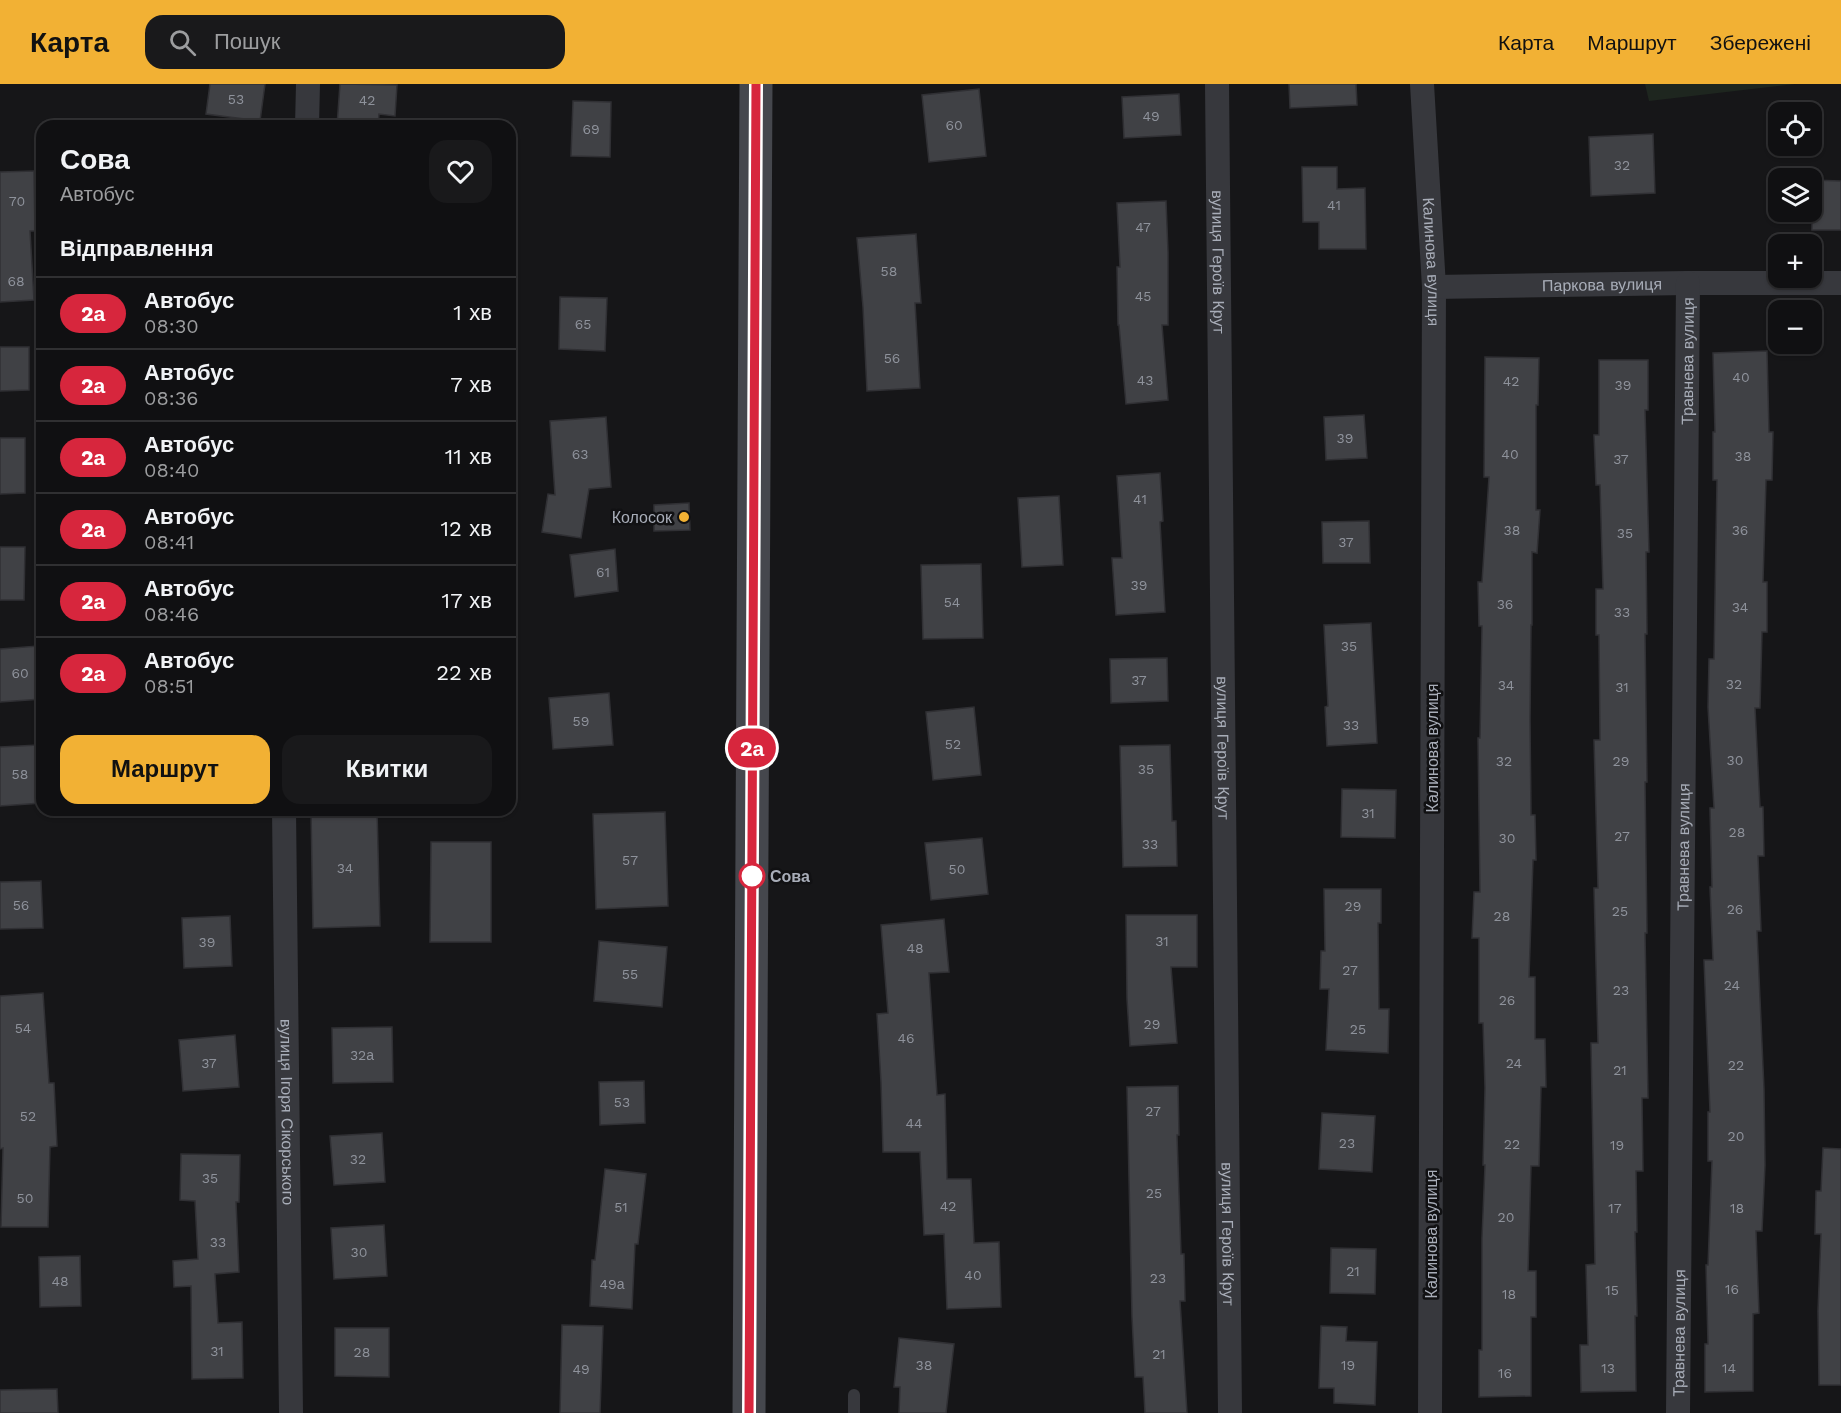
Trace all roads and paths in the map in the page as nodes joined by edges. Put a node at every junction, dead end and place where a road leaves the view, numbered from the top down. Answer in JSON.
{"nodes":[{"id":1,"x":308,"y":84,"type":"edge"},
{"id":2,"x":756,"y":84,"type":"edge"},
{"id":3,"x":1217,"y":84,"type":"edge"},
{"id":4,"x":1422,"y":84,"type":"edge"},
{"id":5,"x":307,"y":120,"type":"edge"},
{"id":6,"x":1688,"y":283,"type":"junction"},
{"id":7,"x":1841,"y":283,"type":"edge"},
{"id":8,"x":1434,"y":287,"type":"junction"},
{"id":9,"x":284,"y":816,"type":"edge"},
{"id":10,"x":854,"y":1395,"type":"dead end"},
{"id":11,"x":291,"y":1413,"type":"edge"},
{"id":12,"x":749,"y":1413,"type":"edge"},
{"id":13,"x":854,"y":1413,"type":"edge"},
{"id":14,"x":1230,"y":1413,"type":"edge"},
{"id":15,"x":1430,"y":1413,"type":"edge"},
{"id":16,"x":1678,"y":1413,"type":"edge"}],
"edges":[{"from":1,"to":5,"type":"street"},
{"from":2,"to":12,"type":"main road"},
{"from":3,"to":14,"type":"street","name":"вулиця Героїв Крут"},
{"from":4,"to":8,"type":"street","name":"Калинова вулиця"},
{"from":6,"to":7,"type":"street","name":"Паркова вулиця"},
{"from":6,"to":8,"type":"street","name":"Паркова вулиця"},
{"from":6,"to":16,"type":"street","name":"Травнева вулиця"},
{"from":8,"to":15,"type":"street","name":"Калинова вулиця"},
{"from":9,"to":11,"type":"street","name":"вулиця Ігоря Сікорського"},
{"from":10,"to":13,"type":"lane"}]}
